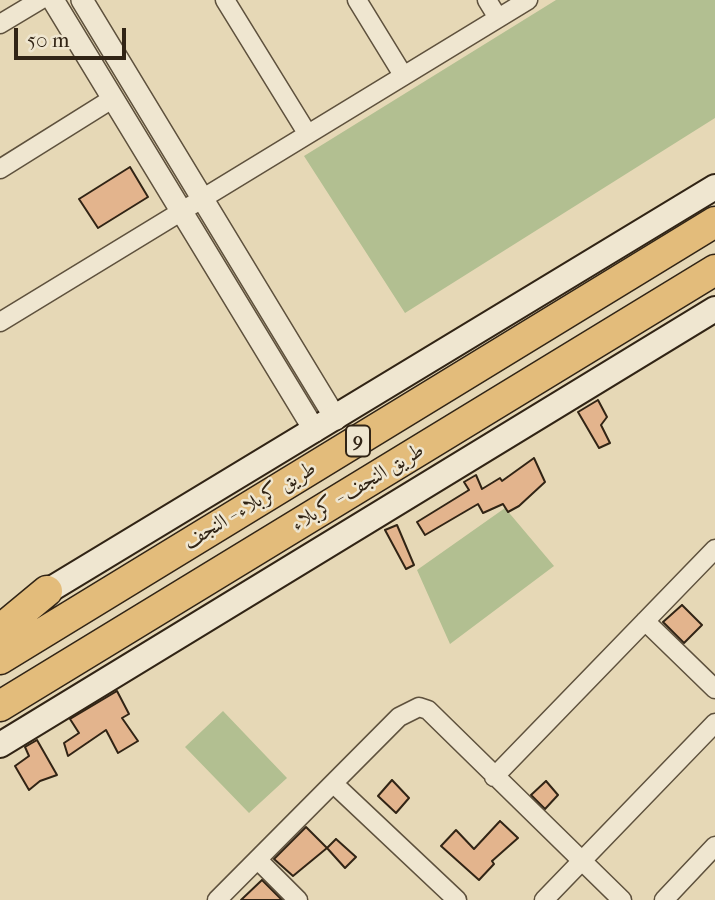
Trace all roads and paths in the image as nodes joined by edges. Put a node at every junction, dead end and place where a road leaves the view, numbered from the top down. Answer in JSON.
{"nodes":[{"id":1,"x":40,"y":0,"type":"edge"},
{"id":2,"x":53,"y":0,"type":"edge"},
{"id":3,"x":82,"y":0,"type":"edge"},
{"id":4,"x":225,"y":0,"type":"edge"},
{"id":5,"x":357,"y":0,"type":"edge"},
{"id":6,"x":487,"y":0,"type":"edge"},
{"id":7,"x":528,"y":0,"type":"edge"},
{"id":8,"x":498,"y":18,"type":"junction"},
{"id":9,"x":0,"y":24,"type":"edge"},
{"id":10,"x":403,"y":75,"type":"junction"},
{"id":11,"x":112,"y":99,"type":"junction"},
{"id":12,"x":307,"y":133,"type":"junction"},
{"id":13,"x":0,"y":169,"type":"edge"},
{"id":14,"x":184,"y":169,"type":"junction"},
{"id":15,"x":162,"y":179,"type":"junction"},
{"id":16,"x":715,"y":187,"type":"edge"},
{"id":17,"x":201,"y":197,"type":"junction"},
{"id":18,"x":181,"y":209,"type":"junction"},
{"id":19,"x":715,"y":222,"type":"edge"},
{"id":20,"x":715,"y":270,"type":"edge"},
{"id":21,"x":715,"y":309,"type":"edge"},
{"id":22,"x":0,"y":322,"type":"edge"},
{"id":23,"x":336,"y":419,"type":"junction"},
{"id":24,"x":315,"y":431,"type":"junction"},
{"id":25,"x":715,"y":549,"type":"edge"},
{"id":26,"x":47,"y":591,"type":"junction"},
{"id":27,"x":0,"y":621,"type":"edge"},
{"id":28,"x":645,"y":621,"type":"junction"},
{"id":29,"x":0,"y":630,"type":"edge"},
{"id":30,"x":0,"y":659,"type":"edge"},
{"id":31,"x":715,"y":689,"type":"edge"},
{"id":32,"x":0,"y":706,"type":"edge"},
{"id":33,"x":715,"y":723,"type":"edge"},
{"id":34,"x":0,"y":745,"type":"edge"},
{"id":35,"x":494,"y":777,"type":"junction"},
{"id":36,"x":335,"y":785,"type":"junction"},
{"id":37,"x":715,"y":846,"type":"edge"},
{"id":38,"x":258,"y":860,"type":"junction"},
{"id":39,"x":581,"y":861,"type":"junction"},
{"id":40,"x":217,"y":900,"type":"edge"},
{"id":41,"x":298,"y":900,"type":"edge"},
{"id":42,"x":457,"y":900,"type":"edge"},
{"id":43,"x":544,"y":900,"type":"edge"},
{"id":44,"x":622,"y":900,"type":"edge"},
{"id":45,"x":664,"y":900,"type":"edge"}],
"edges":[{"from":1,"to":9,"type":"street"},
{"from":2,"to":11,"type":"street"},
{"from":3,"to":14,"type":"street"},
{"from":4,"to":12,"type":"street"},
{"from":5,"to":10,"type":"street"},
{"from":6,"to":8,"type":"street"},
{"from":7,"to":8,"type":"street"},
{"from":8,"to":10,"type":"street"},
{"from":10,"to":12,"type":"street"},
{"from":11,"to":13,"type":"street"},
{"from":11,"to":15,"type":"street"},
{"from":12,"to":17,"type":"street"},
{"from":14,"to":15,"type":"street"},
{"from":14,"to":17,"type":"street"},
{"from":15,"to":18,"type":"street"},
{"from":16,"to":23,"type":"main road"},
{"from":17,"to":18,"type":"street"},
{"from":17,"to":23,"type":"street"},
{"from":18,"to":22,"type":"street"},
{"from":18,"to":24,"type":"street"},
{"from":19,"to":30,"type":"highway","name":"طريق کربلاء - النجف","number":"9"},
{"from":20,"to":32,"type":"highway","name":"طريق النجف - کربلاء","number":"9"},
{"from":21,"to":34,"type":"main road"},
{"from":23,"to":24,"type":"main road"},
{"from":24,"to":26,"type":"main road"},
{"from":25,"to":28,"type":"street"},
{"from":26,"to":27,"type":"main road"},
{"from":26,"to":29,"type":"highway"},
{"from":28,"to":31,"type":"street"},
{"from":28,"to":35,"type":"street"},
{"from":33,"to":39,"type":"street"},
{"from":35,"to":36,"type":"street"},
{"from":35,"to":39,"type":"street"},
{"from":36,"to":38,"type":"street"},
{"from":36,"to":42,"type":"street"},
{"from":37,"to":45,"type":"street"},
{"from":38,"to":40,"type":"street"},
{"from":38,"to":41,"type":"street"},
{"from":39,"to":43,"type":"street"},
{"from":39,"to":44,"type":"street"}]}
